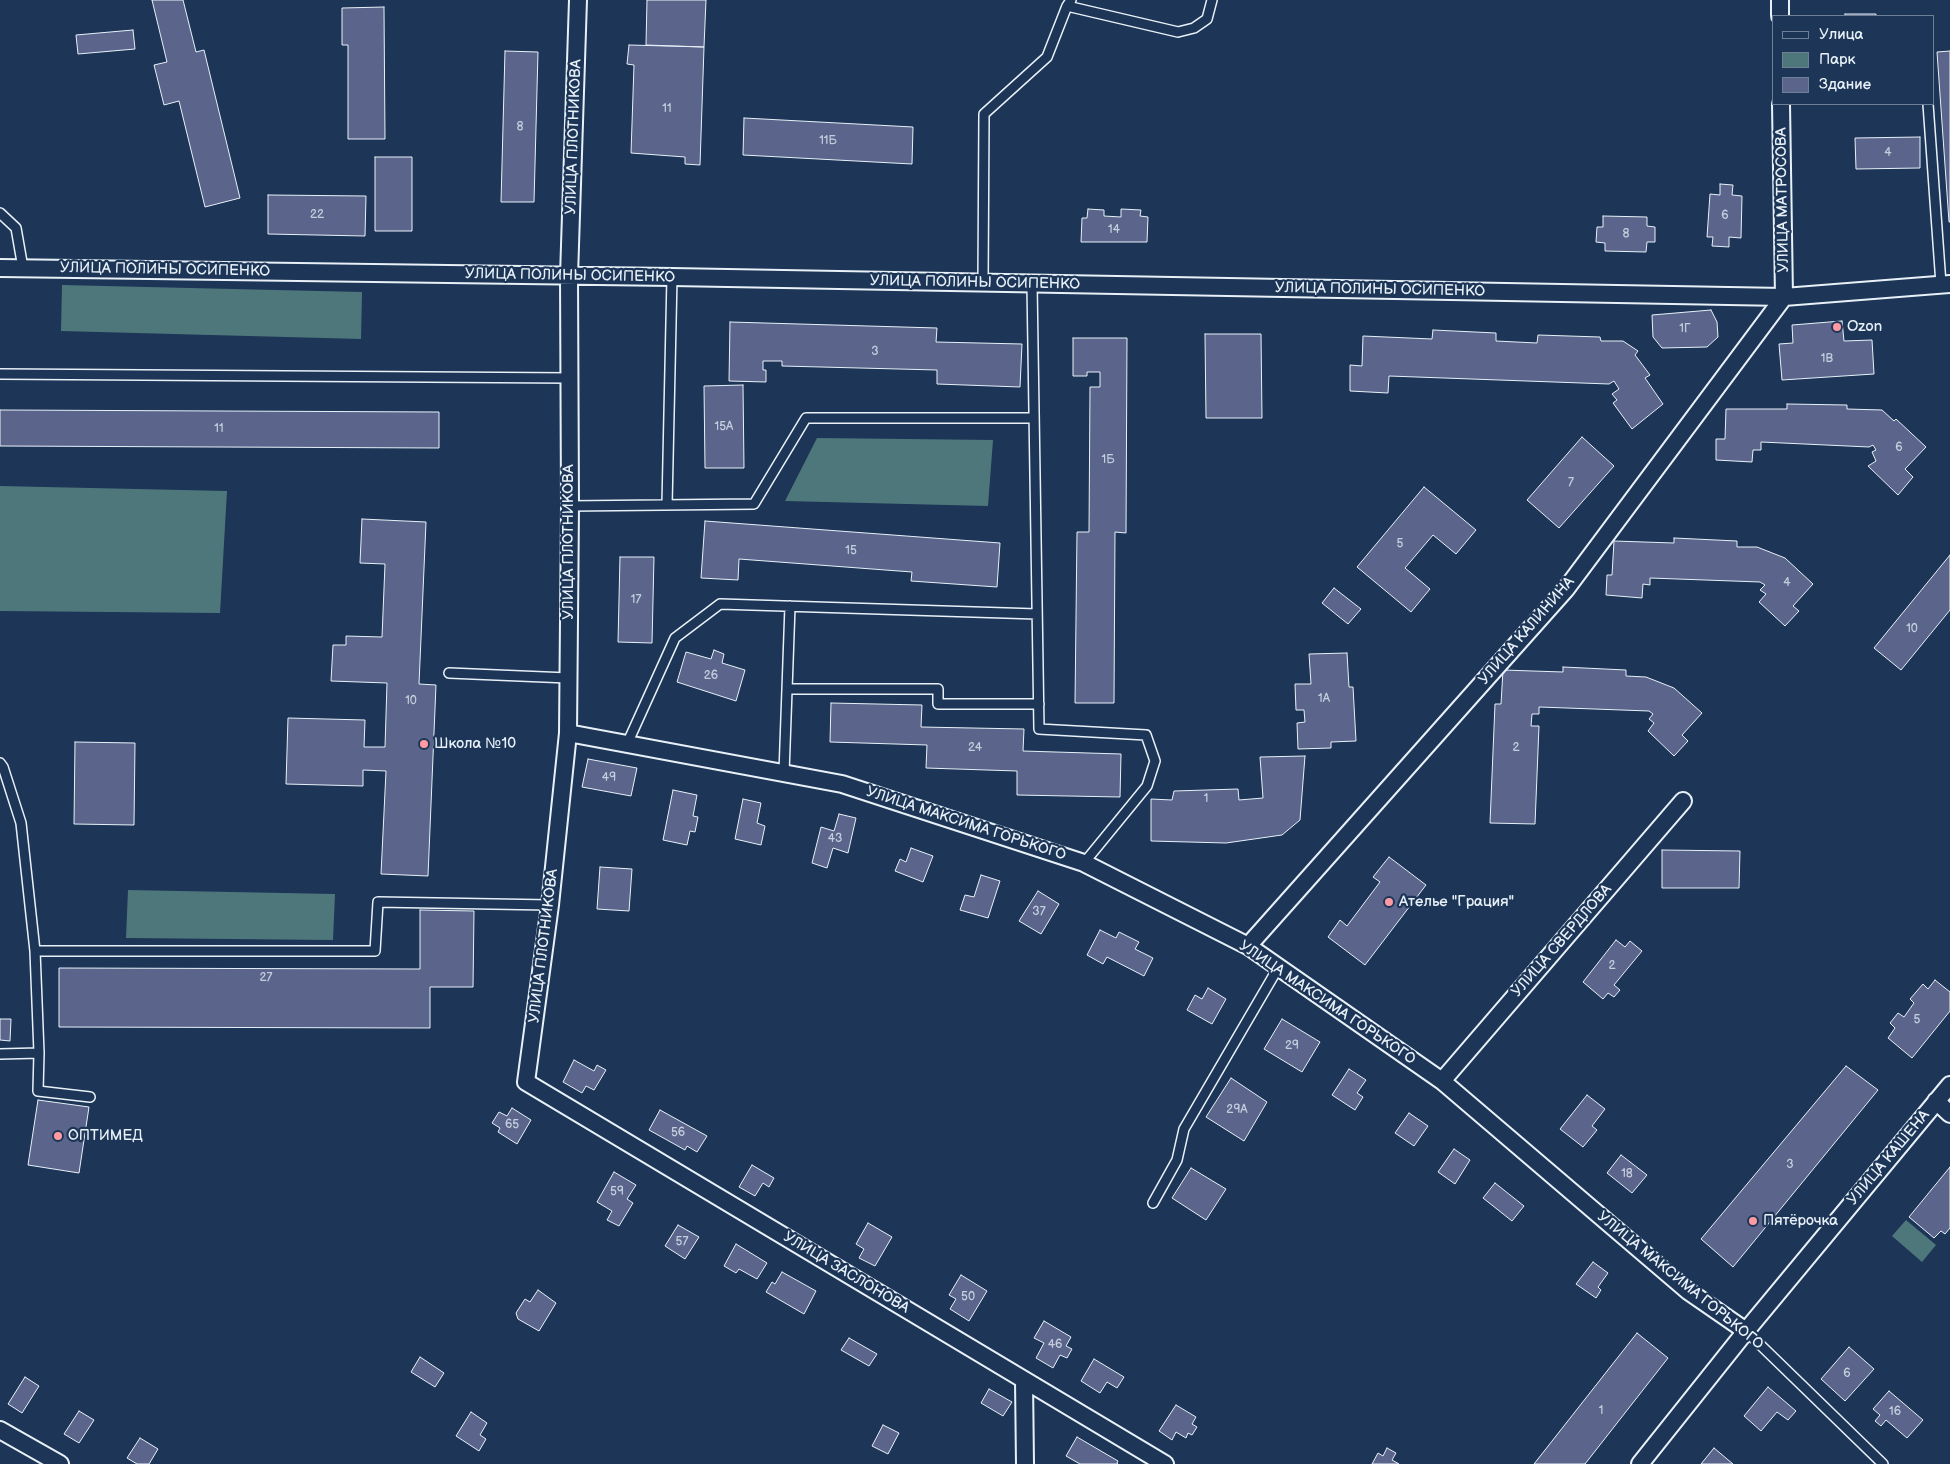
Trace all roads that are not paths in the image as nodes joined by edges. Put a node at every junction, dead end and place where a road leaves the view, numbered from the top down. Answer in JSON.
{"nodes":[{"id":1,"x":578,"y":0,"type":"edge"},
{"id":2,"x":1212,"y":0,"type":"edge"},
{"id":3,"x":1780,"y":0,"type":"edge"},
{"id":4,"x":1069,"y":3,"type":"edge"},
{"id":5,"x":1780,"y":15,"type":"edge"},
{"id":6,"x":1781,"y":105,"type":"edge"},
{"id":7,"x":1928,"y":105,"type":"edge"},
{"id":8,"x":0,"y":214,"type":"edge"},
{"id":9,"x":0,"y":268,"type":"edge"},
{"id":10,"x":23,"y":268,"type":"junction"},
{"id":11,"x":569,"y":276,"type":"junction"},
{"id":12,"x":672,"y":277,"type":"junction"},
{"id":13,"x":983,"y":283,"type":"junction"},
{"id":14,"x":1032,"y":284,"type":"junction"},
{"id":15,"x":1946,"y":284,"type":"edge"},
{"id":16,"x":1784,"y":297,"type":"junction"},
{"id":17,"x":0,"y":374,"type":"edge"},
{"id":18,"x":570,"y":378,"type":"junction"},
{"id":19,"x":1034,"y":418,"type":"junction"},
{"id":20,"x":667,"y":505,"type":"junction"},
{"id":21,"x":570,"y":506,"type":"junction"},
{"id":22,"x":790,"y":606,"type":"junction"},
{"id":23,"x":1037,"y":614,"type":"junction"},
{"id":24,"x":449,"y":673,"type":"dead end"},
{"id":25,"x":568,"y":678,"type":"junction"},
{"id":26,"x":787,"y":689,"type":"junction"},
{"id":27,"x":1038,"y":704,"type":"junction"},
{"id":28,"x":568,"y":733,"type":"junction"},
{"id":29,"x":627,"y":744,"type":"junction"},
{"id":30,"x":0,"y":763,"type":"edge"},
{"id":31,"x":784,"y":773,"type":"junction"},
{"id":32,"x":1683,"y":801,"type":"dead end"},
{"id":33,"x":1084,"y":863,"type":"junction"},
{"id":34,"x":550,"y":905,"type":"junction"},
{"id":35,"x":1248,"y":946,"type":"junction"},
{"id":36,"x":35,"y":951,"type":"junction"},
{"id":37,"x":1278,"y":968,"type":"junction"},
{"id":38,"x":38,"y":1053,"type":"junction"},
{"id":39,"x":0,"y":1054,"type":"edge"},
{"id":40,"x":1442,"y":1081,"type":"junction"},
{"id":41,"x":526,"y":1082,"type":"joint"},
{"id":42,"x":1950,"y":1085,"type":"edge"},
{"id":43,"x":90,"y":1097,"type":"dead end"},
{"id":44,"x":1936,"y":1102,"type":"junction"},
{"id":45,"x":1950,"y":1114,"type":"edge"},
{"id":46,"x":1153,"y":1203,"type":"dead end"},
{"id":47,"x":1746,"y":1331,"type":"junction"},
{"id":48,"x":1024,"y":1380,"type":"junction"},
{"id":49,"x":0,"y":1430,"type":"edge"},
{"id":50,"x":60,"y":1464,"type":"edge"},
{"id":51,"x":1025,"y":1464,"type":"edge"},
{"id":52,"x":1165,"y":1464,"type":"edge"},
{"id":53,"x":1640,"y":1464,"type":"edge"},
{"id":54,"x":1883,"y":1464,"type":"edge"}],
"edges":[{"from":1,"to":11,"type":"street","name":"УЛИЦА ПЛОТНИКОВА"},
{"from":2,"to":4,"type":"lane"},
{"from":3,"to":5,"type":"street"},
{"from":4,"to":13,"type":"lane"},
{"from":6,"to":16,"type":"street","name":"УЛИЦА МАТРОСОВА"},
{"from":7,"to":15,"type":"lane"},
{"from":8,"to":10,"type":"lane"},
{"from":9,"to":10,"type":"street","name":"УЛИЦА ПОЛИНЫ ОСИПЕНКО"},
{"from":10,"to":11,"type":"street","name":"УЛИЦА ПОЛИНЫ ОСИПЕНКО"},
{"from":11,"to":12,"type":"street","name":"УЛИЦА ПОЛИНЫ ОСИПЕНКО"},
{"from":11,"to":18,"type":"street","name":"УЛИЦА ПЛОТНИКОВА"},
{"from":12,"to":13,"type":"street","name":"УЛИЦА ПОЛИНЫ ОСИПЕНКО"},
{"from":12,"to":20,"type":"lane"},
{"from":13,"to":14,"type":"street","name":"УЛИЦА ПОЛИНЫ ОСИПЕНКО"},
{"from":14,"to":16,"type":"street","name":"УЛИЦА ПОЛИНЫ ОСИПЕНКО"},
{"from":14,"to":19,"type":"lane"},
{"from":15,"to":16,"type":"street","name":"УЛИЦА ПОЛИНЫ ОСИПЕНКО"},
{"from":16,"to":35,"type":"street","name":"УЛИЦА КАЛИНИНА"},
{"from":17,"to":18,"type":"lane"},
{"from":18,"to":21,"type":"street","name":"УЛИЦА ПЛОТНИКОВА"},
{"from":19,"to":20,"type":"lane"},
{"from":19,"to":23,"type":"lane"},
{"from":20,"to":21,"type":"lane"},
{"from":21,"to":25,"type":"street","name":"УЛИЦА ПЛОТНИКОВА"},
{"from":22,"to":23,"type":"lane"},
{"from":22,"to":26,"type":"lane"},
{"from":22,"to":29,"type":"lane"},
{"from":23,"to":27,"type":"lane"},
{"from":24,"to":25,"type":"lane"},
{"from":25,"to":28,"type":"street","name":"УЛИЦА ПЛОТНИКОВА"},
{"from":26,"to":27,"type":"lane"},
{"from":26,"to":31,"type":"lane"},
{"from":27,"to":33,"type":"lane"},
{"from":28,"to":29,"type":"street","name":"УЛИЦА МАКСИМА ГОРЬКОГО"},
{"from":28,"to":34,"type":"street","name":"УЛИЦА ПЛОТНИКОВА"},
{"from":29,"to":31,"type":"street","name":"УЛИЦА МАКСИМА ГОРЬКОГО"},
{"from":30,"to":36,"type":"lane"},
{"from":31,"to":33,"type":"street","name":"УЛИЦА МАКСИМА ГОРЬКОГО"},
{"from":32,"to":40,"type":"street","name":"УЛИЦА СВЕРДЛОВА"},
{"from":33,"to":35,"type":"street","name":"УЛИЦА МАКСИМА ГОРЬКОГО"},
{"from":34,"to":36,"type":"lane"},
{"from":34,"to":41,"type":"street","name":"УЛИЦА ПЛОТНИКОВА"},
{"from":35,"to":37,"type":"street","name":"УЛИЦА МАКСИМА ГОРЬКОГО"},
{"from":36,"to":38,"type":"lane"},
{"from":37,"to":40,"type":"street","name":"УЛИЦА МАКСИМА ГОРЬКОГО"},
{"from":37,"to":46,"type":"lane"},
{"from":38,"to":39,"type":"lane"},
{"from":38,"to":43,"type":"lane"},
{"from":40,"to":47,"type":"street","name":"УЛИЦА МАКСИМА ГОРЬКОГО"},
{"from":41,"to":48,"type":"street","name":"УЛИЦА ЗАСЛОНОВА"},
{"from":42,"to":44,"type":"street","name":"УЛИЦА КАШЕНА"},
{"from":44,"to":45,"type":"street"},
{"from":44,"to":47,"type":"street","name":"УЛИЦА КАШЕНА"},
{"from":47,"to":53,"type":"street","name":"УЛИЦА КАШЕНА"},
{"from":47,"to":54,"type":"lane","name":"УЛИЦА МАКСИМА ГОРЬКОГО"},
{"from":48,"to":51,"type":"street"},
{"from":48,"to":52,"type":"street","name":"УЛИЦА ЗАСЛОНОВА"},
{"from":49,"to":50,"type":"street"}]}
